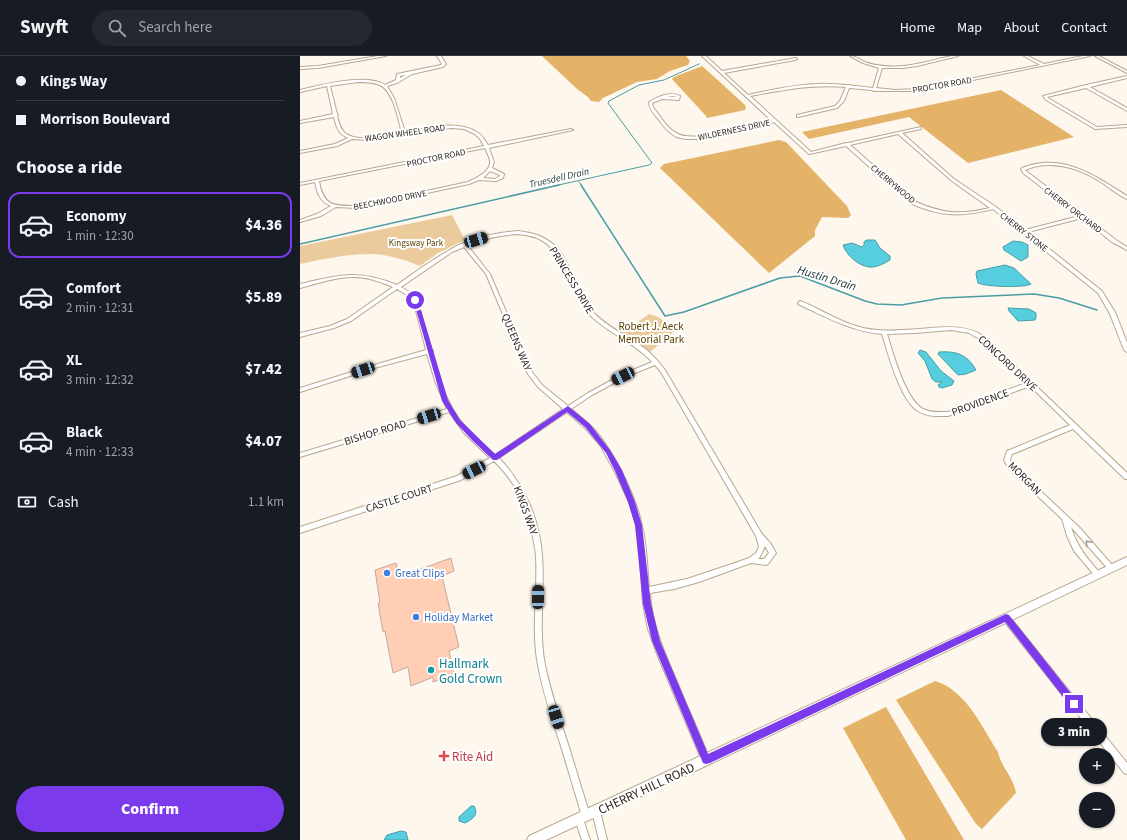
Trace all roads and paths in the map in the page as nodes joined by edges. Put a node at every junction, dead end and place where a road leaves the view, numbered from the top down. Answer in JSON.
{"nodes":[{"id":1,"x":384,"y":56,"type":"edge"},
{"id":2,"x":440,"y":56,"type":"edge"},
{"id":3,"x":704,"y":56,"type":"edge"},
{"id":4,"x":852,"y":56,"type":"edge"},
{"id":5,"x":956,"y":56,"type":"edge"},
{"id":6,"x":1026,"y":56,"type":"edge"},
{"id":7,"x":1088,"y":56,"type":"edge"},
{"id":8,"x":1097,"y":56,"type":"edge"},
{"id":9,"x":795,"y":59,"type":"dead end"},
{"id":10,"x":1043,"y":65,"type":"junction"},
{"id":11,"x":881,"y":67,"type":"junction"},
{"id":12,"x":300,"y":68,"type":"edge"},
{"id":13,"x":722,"y":72,"type":"junction"},
{"id":14,"x":1127,"y":72,"type":"edge"},
{"id":15,"x":1127,"y":77,"type":"edge"},
{"id":16,"x":329,"y":86,"type":"junction"},
{"id":17,"x":384,"y":86,"type":"junction"},
{"id":18,"x":1086,"y":86,"type":"junction"},
{"id":19,"x":848,"y":87,"type":"junction"},
{"id":20,"x":874,"y":90,"type":"junction"},
{"id":21,"x":300,"y":91,"type":"edge"},
{"id":22,"x":747,"y":96,"type":"junction"},
{"id":23,"x":662,"y":98,"type":"dead end"},
{"id":24,"x":1127,"y":110,"type":"edge"},
{"id":25,"x":336,"y":115,"type":"junction"},
{"id":26,"x":798,"y":116,"type":"dead end"},
{"id":27,"x":775,"y":121,"type":"junction"},
{"id":28,"x":300,"y":122,"type":"edge"},
{"id":29,"x":1127,"y":126,"type":"edge"},
{"id":30,"x":920,"y":128,"type":"dead end"},
{"id":31,"x":571,"y":130,"type":"dead end"},
{"id":32,"x":898,"y":133,"type":"junction"},
{"id":33,"x":404,"y":134,"type":"junction"},
{"id":34,"x":351,"y":138,"type":"junction"},
{"id":35,"x":846,"y":144,"type":"junction"},
{"id":36,"x":486,"y":148,"type":"junction"},
{"id":37,"x":300,"y":152,"type":"edge"},
{"id":38,"x":490,"y":169,"type":"junction"},
{"id":39,"x":478,"y":179,"type":"junction"},
{"id":40,"x":317,"y":181,"type":"junction"},
{"id":41,"x":300,"y":184,"type":"edge"},
{"id":42,"x":1127,"y":198,"type":"edge"},
{"id":43,"x":334,"y":206,"type":"junction"},
{"id":44,"x":994,"y":208,"type":"junction"},
{"id":45,"x":1082,"y":217,"type":"junction"},
{"id":46,"x":300,"y":220,"type":"edge"},
{"id":47,"x":1024,"y":232,"type":"junction"},
{"id":48,"x":464,"y":244,"type":"junction"},
{"id":49,"x":1127,"y":249,"type":"edge"},
{"id":50,"x":300,"y":286,"type":"edge"},
{"id":51,"x":397,"y":288,"type":"junction"},
{"id":52,"x":800,"y":302,"type":"dead end"},
{"id":53,"x":884,"y":333,"type":"junction"},
{"id":54,"x":300,"y":335,"type":"edge"},
{"id":55,"x":1127,"y":350,"type":"edge"},
{"id":56,"x":430,"y":351,"type":"junction"},
{"id":57,"x":656,"y":362,"type":"junction"},
{"id":58,"x":1030,"y":384,"type":"junction"},
{"id":59,"x":300,"y":390,"type":"edge"},
{"id":60,"x":568,"y":408,"type":"junction"},
{"id":61,"x":450,"y":410,"type":"junction"},
{"id":62,"x":1074,"y":426,"type":"junction"},
{"id":63,"x":300,"y":455,"type":"edge"},
{"id":64,"x":495,"y":458,"type":"junction"},
{"id":65,"x":1127,"y":477,"type":"edge"},
{"id":66,"x":1065,"y":517,"type":"junction"},
{"id":67,"x":300,"y":530,"type":"edge"},
{"id":68,"x":759,"y":535,"type":"junction"},
{"id":69,"x":751,"y":560,"type":"junction"},
{"id":70,"x":1127,"y":561,"type":"edge"},
{"id":71,"x":1111,"y":568,"type":"junction"},
{"id":72,"x":1098,"y":574,"type":"junction"},
{"id":73,"x":646,"y":591,"type":"junction"},
{"id":74,"x":1006,"y":618,"type":"junction"},
{"id":75,"x":706,"y":760,"type":"junction"},
{"id":76,"x":1127,"y":770,"type":"edge"},
{"id":77,"x":587,"y":815,"type":"junction"},
{"id":78,"x":533,"y":840,"type":"edge"},
{"id":79,"x":586,"y":840,"type":"edge"},
{"id":80,"x":603,"y":840,"type":"edge"}],
"edges":[{"from":1,"to":12,"type":"street"},
{"from":2,"to":17,"type":"street"},
{"from":3,"to":13,"type":"street"},
{"from":4,"to":11,"type":"street"},
{"from":5,"to":11,"type":"street"},
{"from":6,"to":10,"type":"street"},
{"from":7,"to":10,"type":"street","name":"PROCTOR ROAD"},
{"from":8,"to":14,"type":"street"},
{"from":9,"to":13,"type":"street"},
{"from":10,"to":20,"type":"street","name":"PROCTOR ROAD"},
{"from":11,"to":20,"type":"street"},
{"from":13,"to":22,"type":"street"},
{"from":15,"to":18,"type":"street"},
{"from":16,"to":17,"type":"street"},
{"from":16,"to":21,"type":"street"},
{"from":16,"to":25,"type":"street","name":"WAGON WHEEL ROAD"},
{"from":17,"to":33,"type":"street"},
{"from":18,"to":24,"type":"street"},
{"from":18,"to":29,"type":"street"},
{"from":19,"to":20,"type":"street","name":"PROCTOR ROAD"},
{"from":19,"to":22,"type":"street","name":"PROCTOR ROAD"},
{"from":19,"to":26,"type":"street"},
{"from":22,"to":27,"type":"street"},
{"from":23,"to":27,"type":"street","name":"WILDERNESS DRIVE"},
{"from":25,"to":28,"type":"street"},
{"from":25,"to":34,"type":"street","name":"WAGON WHEEL ROAD"},
{"from":27,"to":35,"type":"street"},
{"from":30,"to":32,"type":"street"},
{"from":31,"to":36,"type":"street","name":"PROCTOR ROAD"},
{"from":32,"to":35,"type":"street"},
{"from":32,"to":44,"type":"street","name":"CHERRY STONE"},
{"from":33,"to":34,"type":"street","name":"WAGON WHEEL ROAD"},
{"from":33,"to":36,"type":"street","name":"WAGON WHEEL ROAD"},
{"from":34,"to":37,"type":"street"},
{"from":35,"to":44,"type":"street","name":"CHERRYWOOD"},
{"from":36,"to":38,"type":"street"},
{"from":36,"to":40,"type":"street","name":"PROCTOR ROAD"},
{"from":38,"to":39,"type":"street","name":"BEECHWOOD DRIVE"},
{"from":38,"to":39,"type":"street","name":"BEECHWOOD DRIVE"},
{"from":39,"to":43,"type":"street","name":"BEECHWOOD DRIVE"},
{"from":40,"to":41,"type":"street","name":"PROCTOR ROAD"},
{"from":40,"to":43,"type":"street"},
{"from":42,"to":45,"type":"street","name":"CHERRY ORCHARD"},
{"from":43,"to":46,"type":"street"},
{"from":44,"to":47,"type":"street","name":"CHERRY STONE"},
{"from":45,"to":47,"type":"street"},
{"from":45,"to":49,"type":"street","name":"CHERRY ORCHARD"},
{"from":47,"to":55,"type":"street","name":"CHERRY STONE"},
{"from":48,"to":51,"type":"street","name":"PRINCESS DRIVE"},
{"from":48,"to":57,"type":"street","name":"PRINCESS DRIVE"},
{"from":48,"to":60,"type":"street","name":"QUEENS WAY"},
{"from":50,"to":51,"type":"street","name":"KINGS WAY"},
{"from":51,"to":54,"type":"street","name":"PRINCESS DRIVE"},
{"from":51,"to":56,"type":"street","name":"KINGS WAY"},
{"from":52,"to":53,"type":"street","name":"CONCORD DRIVE"},
{"from":53,"to":58,"type":"street","name":"CONCORD DRIVE"},
{"from":53,"to":58,"type":"street","name":"PROVIDENCE"},
{"from":56,"to":59,"type":"street"},
{"from":56,"to":61,"type":"street","name":"KINGS WAY"},
{"from":57,"to":60,"type":"street","name":"CASTLE COURT"},
{"from":57,"to":68,"type":"street","name":"PRINCESS DRIVE"},
{"from":58,"to":62,"type":"street","name":"CONCORD DRIVE"},
{"from":60,"to":64,"type":"street","name":"CASTLE COURT"},
{"from":60,"to":73,"type":"street","name":"QUEENS WAY"},
{"from":61,"to":63,"type":"street","name":"BISHOP ROAD"},
{"from":61,"to":64,"type":"street","name":"KINGS WAY"},
{"from":62,"to":65,"type":"street","name":"CONCORD DRIVE"},
{"from":62,"to":66,"type":"street","name":"MORGAN"},
{"from":64,"to":67,"type":"street","name":"CASTLE COURT"},
{"from":64,"to":77,"type":"street","name":"KINGS WAY"},
{"from":71,"to":66,"type":"street","one_way":true},
{"from":66,"to":72,"type":"street"},
{"from":68,"to":69,"type":"street"},
{"from":68,"to":69,"type":"street","name":"PRINCESS DRIVE"},
{"from":69,"to":73,"type":"street","name":"PRINCESS DRIVE"},
{"from":70,"to":71,"type":"main road","name":"CHERRY HILL ROAD"},
{"from":71,"to":72,"type":"main road","name":"CHERRY HILL ROAD"},
{"from":72,"to":74,"type":"main road","name":"CHERRY HILL ROAD"},
{"from":73,"to":75,"type":"street","name":"QUEENS WAY"},
{"from":74,"to":75,"type":"main road","name":"CHERRY HILL ROAD"},
{"from":74,"to":76,"type":"street"},
{"from":75,"to":77,"type":"main road","name":"CHERRY HILL ROAD"},
{"from":77,"to":78,"type":"main road","name":"CHERRY HILL ROAD"},
{"from":77,"to":79,"type":"street"},
{"from":77,"to":80,"type":"street"}]}
